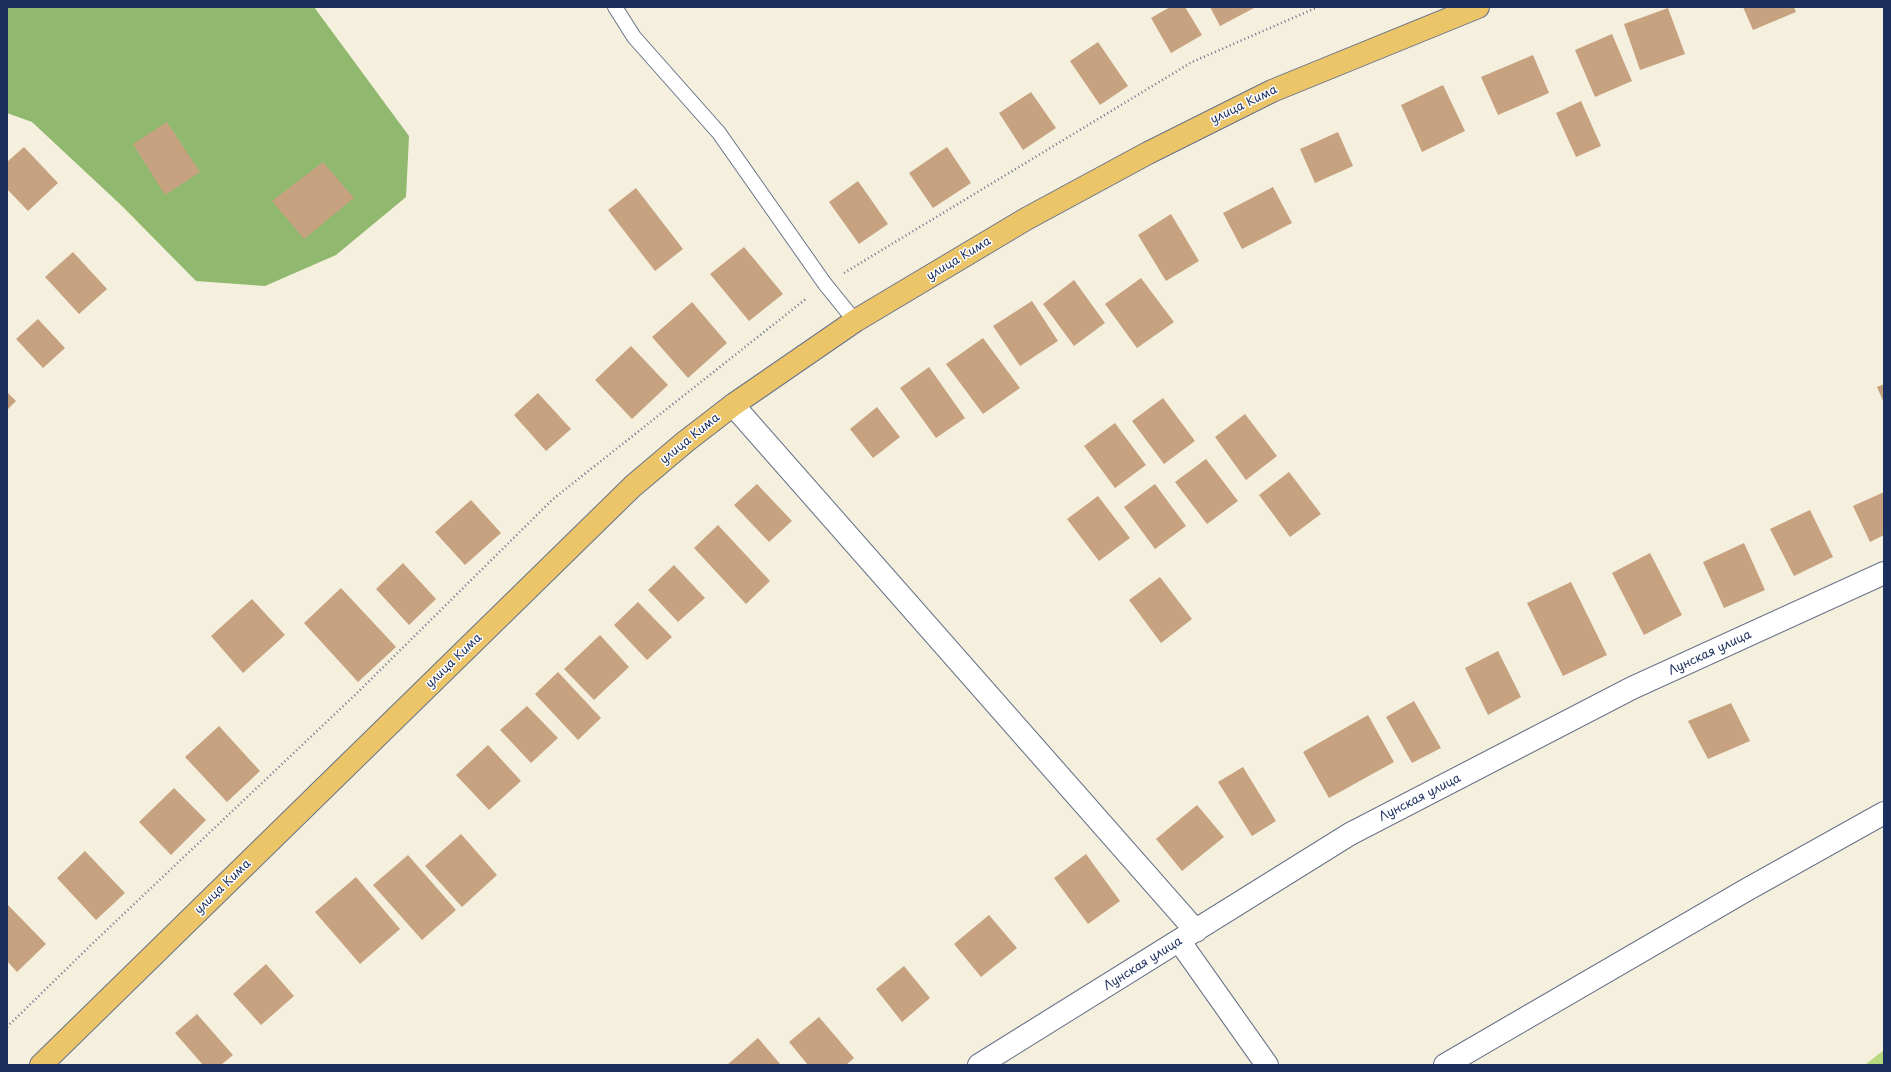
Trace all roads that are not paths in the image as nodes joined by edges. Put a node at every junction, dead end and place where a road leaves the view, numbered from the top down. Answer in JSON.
{"nodes":[{"id":1,"x":615,"y":7,"type":"edge"},
{"id":2,"x":1478,"y":7,"type":"edge"},
{"id":3,"x":855,"y":321,"type":"junction"},
{"id":4,"x":733,"y":405,"type":"junction"},
{"id":5,"x":1884,"y":573,"type":"edge"},
{"id":6,"x":1884,"y":813,"type":"edge"},
{"id":7,"x":1188,"y":936,"type":"junction"},
{"id":8,"x":41,"y":1065,"type":"edge"},
{"id":9,"x":979,"y":1065,"type":"edge"},
{"id":10,"x":1267,"y":1065,"type":"edge"},
{"id":11,"x":1445,"y":1065,"type":"edge"}],
"edges":[{"from":1,"to":3,"type":"lane"},
{"from":2,"to":3,"type":"main road","name":"улица Кима"},
{"from":3,"to":4,"type":"main road","name":"улица Кима"},
{"from":4,"to":7,"type":"street"},
{"from":4,"to":8,"type":"main road","name":"улица Кима"},
{"from":5,"to":7,"type":"street","name":"Лунская улица"},
{"from":6,"to":11,"type":"street"},
{"from":7,"to":9,"type":"street","name":"Лунская улица"},
{"from":7,"to":10,"type":"street"}]}
